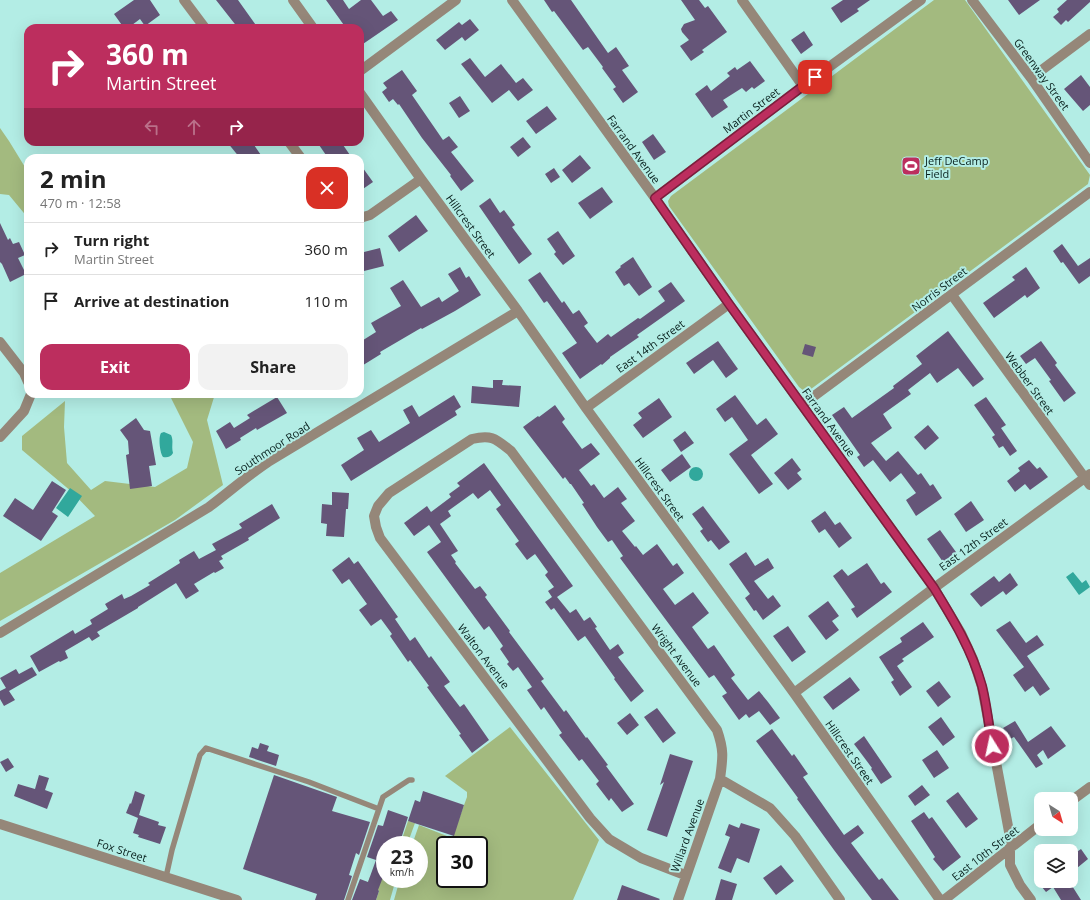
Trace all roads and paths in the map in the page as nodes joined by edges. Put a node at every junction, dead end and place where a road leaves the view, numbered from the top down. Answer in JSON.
{"nodes":[{"id":1,"x":184,"y":0,"type":"edge"},
{"id":2,"x":293,"y":0,"type":"edge"},
{"id":3,"x":456,"y":0,"type":"edge"},
{"id":4,"x":512,"y":0,"type":"edge"},
{"id":5,"x":742,"y":0,"type":"edge"},
{"id":6,"x":921,"y":0,"type":"edge"},
{"id":7,"x":972,"y":0,"type":"edge"},
{"id":8,"x":202,"y":24,"type":"edge"},
{"id":9,"x":310,"y":24,"type":"edge"},
{"id":10,"x":1090,"y":34,"type":"edge"},
{"id":11,"x":364,"y":68,"type":"edge"},
{"id":12,"x":1031,"y":78,"type":"junction"},
{"id":13,"x":803,"y":86,"type":"junction"},
{"id":14,"x":364,"y":99,"type":"edge"},
{"id":15,"x":1090,"y":163,"type":"edge"},
{"id":16,"x":421,"y":179,"type":"junction"},
{"id":17,"x":1090,"y":192,"type":"edge"},
{"id":18,"x":655,"y":198,"type":"junction"},
{"id":19,"x":364,"y":217,"type":"edge"},
{"id":20,"x":952,"y":295,"type":"junction"},
{"id":21,"x":729,"y":304,"type":"junction"},
{"id":22,"x":518,"y":311,"type":"junction"},
{"id":23,"x":0,"y":342,"type":"edge"},
{"id":24,"x":24,"y":373,"type":"edge"},
{"id":25,"x":30,"y":398,"type":"edge"},
{"id":26,"x":802,"y":405,"type":"junction"},
{"id":27,"x":586,"y":408,"type":"junction"},
{"id":28,"x":0,"y":436,"type":"edge"},
{"id":29,"x":472,"y":439,"type":"joint"},
{"id":30,"x":1088,"y":479,"type":"edge"},
{"id":31,"x":934,"y":588,"type":"junction"},
{"id":32,"x":0,"y":633,"type":"edge"},
{"id":33,"x":794,"y":693,"type":"junction"},
{"id":34,"x":720,"y":779,"type":"junction"},
{"id":35,"x":412,"y":780,"type":"dead end"},
{"id":36,"x":1090,"y":787,"type":"edge"},
{"id":37,"x":1078,"y":796,"type":"edge"},
{"id":38,"x":379,"y":809,"type":"junction"},
{"id":39,"x":0,"y":824,"type":"edge"},
{"id":40,"x":1034,"y":829,"type":"edge"},
{"id":41,"x":1010,"y":848,"type":"junction"},
{"id":42,"x":685,"y":876,"type":"junction"},
{"id":43,"x":166,"y":877,"type":"junction"},
{"id":44,"x":237,"y":900,"type":"edge"},
{"id":45,"x":348,"y":900,"type":"edge"},
{"id":46,"x":678,"y":900,"type":"edge"},
{"id":47,"x":840,"y":900,"type":"edge"},
{"id":48,"x":940,"y":900,"type":"edge"},
{"id":49,"x":944,"y":900,"type":"edge"},
{"id":50,"x":1031,"y":900,"type":"edge"}],
"edges":[{"from":1,"to":8,"type":"street"},
{"from":2,"to":9,"type":"street"},
{"from":3,"to":11,"type":"street"},
{"from":4,"to":18,"type":"street","name":"Farrand Avenue"},
{"from":5,"to":13,"type":"street"},
{"from":6,"to":13,"type":"street","name":"Martin Street"},
{"from":7,"to":12,"type":"street","name":"Greenway Street"},
{"from":10,"to":12,"type":"street"},
{"from":12,"to":15,"type":"street","name":"Greenway Street"},
{"from":13,"to":18,"type":"street","name":"Martin Street"},
{"from":14,"to":16,"type":"street","name":"Hillcrest Street"},
{"from":16,"to":19,"type":"street"},
{"from":16,"to":22,"type":"street","name":"Hillcrest Street"},
{"from":17,"to":20,"type":"street","name":"Norris Street"},
{"from":18,"to":21,"type":"street","name":"Farrand Avenue"},
{"from":20,"to":26,"type":"street","name":"Norris Street"},
{"from":20,"to":30,"type":"street","name":"Webber Street"},
{"from":21,"to":26,"type":"street","name":"Farrand Avenue"},
{"from":21,"to":27,"type":"street","name":"East 14th Street"},
{"from":22,"to":27,"type":"street","name":"Hillcrest Street"},
{"from":22,"to":32,"type":"street","name":"Southmoor Road"},
{"from":23,"to":24,"type":"street"},
{"from":25,"to":28,"type":"street"},
{"from":26,"to":31,"type":"street","name":"Farrand Avenue"},
{"from":27,"to":33,"type":"street","name":"Hillcrest Street"},
{"from":29,"to":34,"type":"street","name":"Wright Avenue"},
{"from":29,"to":42,"type":"street","name":"Walton Avenue"},
{"from":30,"to":31,"type":"street","name":"East 12th Street"},
{"from":31,"to":33,"type":"street","name":"East 12th Street"},
{"from":31,"to":41,"type":"street","name":"Farrand Avenue"},
{"from":33,"to":48,"type":"street","name":"Hillcrest Street"},
{"from":34,"to":42,"type":"street","name":"Willard Avenue"},
{"from":34,"to":47,"type":"street"},
{"from":35,"to":38,"type":"lane"},
{"from":36,"to":37,"type":"street"},
{"from":38,"to":43,"type":"lane"},
{"from":38,"to":45,"type":"lane"},
{"from":39,"to":43,"type":"street","name":"Fox Street"},
{"from":40,"to":41,"type":"street","name":"East 10th Street"},
{"from":41,"to":49,"type":"street","name":"East 10th Street"},
{"from":41,"to":50,"type":"street","name":"Farrand Avenue"},
{"from":42,"to":46,"type":"street","name":"Willard Avenue"},
{"from":43,"to":44,"type":"street","name":"Fox Street"}]}
